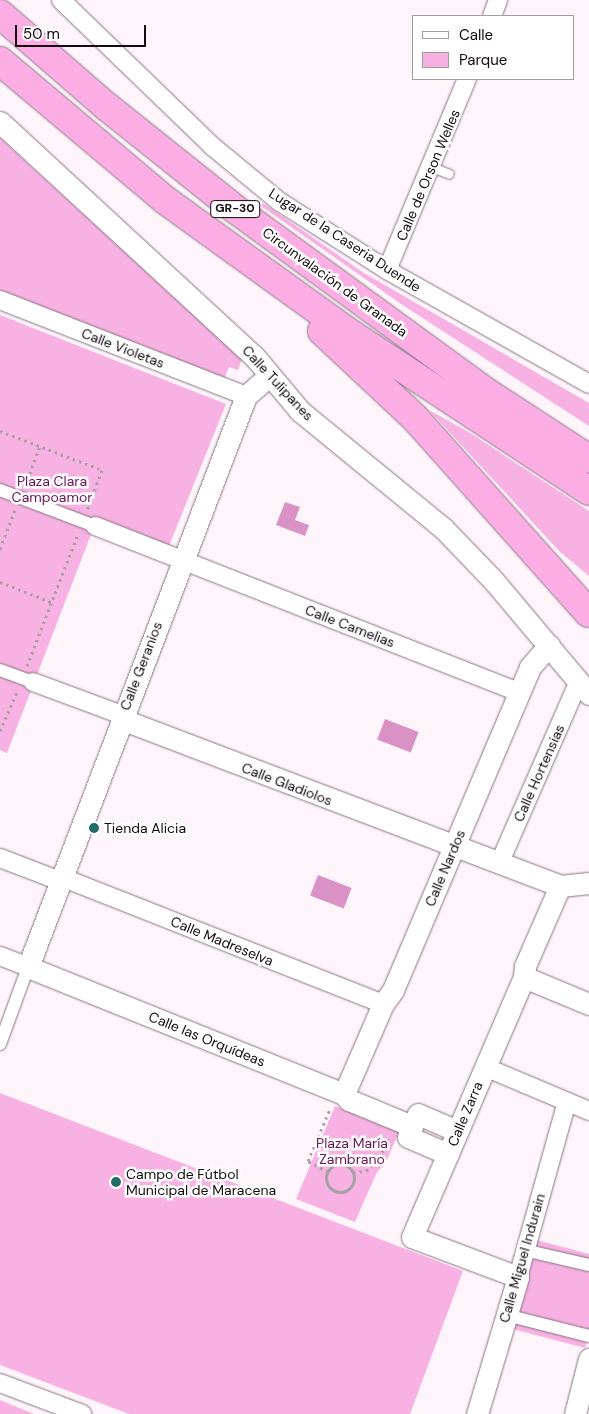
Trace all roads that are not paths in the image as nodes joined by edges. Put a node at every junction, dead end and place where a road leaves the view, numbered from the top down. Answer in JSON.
{"nodes":[{"id":1,"x":61,"y":0,"type":"edge"},
{"id":2,"x":498,"y":0,"type":"edge"},
{"id":3,"x":0,"y":14,"type":"edge"},
{"id":4,"x":492,"y":15,"type":"edge"},
{"id":5,"x":0,"y":62,"type":"edge"},
{"id":6,"x":467,"y":80,"type":"edge"},
{"id":7,"x":0,"y":122,"type":"edge"},
{"id":8,"x":432,"y":167,"type":"junction"},
{"id":9,"x":449,"y":174,"type":"dead end"},
{"id":10,"x":387,"y":270,"type":"junction"},
{"id":11,"x":276,"y":280,"type":"junction"},
{"id":12,"x":0,"y":300,"type":"edge"},
{"id":13,"x":269,"y":376,"type":"junction"},
{"id":14,"x":589,"y":384,"type":"edge"},
{"id":15,"x":483,"y":390,"type":"junction"},
{"id":16,"x":246,"y":396,"type":"junction"},
{"id":17,"x":589,"y":438,"type":"edge"},
{"id":18,"x":589,"y":459,"type":"edge"},
{"id":19,"x":0,"y":490,"type":"edge"},
{"id":20,"x":589,"y":491,"type":"edge"},
{"id":21,"x":89,"y":524,"type":"joint"},
{"id":22,"x":182,"y":560,"type":"junction"},
{"id":23,"x":589,"y":613,"type":"edge"},
{"id":24,"x":549,"y":645,"type":"junction"},
{"id":25,"x":0,"y":670,"type":"edge"},
{"id":26,"x":28,"y":680,"type":"joint"},
{"id":27,"x":584,"y":687,"type":"edge"},
{"id":28,"x":519,"y":692,"type":"junction"},
{"id":29,"x":121,"y":717,"type":"junction"},
{"id":30,"x":453,"y":848,"type":"junction"},
{"id":31,"x":0,"y":858,"type":"edge"},
{"id":32,"x":498,"y":864,"type":"junction"},
{"id":33,"x":61,"y":879,"type":"junction"},
{"id":34,"x":588,"y":880,"type":"edge"},
{"id":35,"x":560,"y":886,"type":"junction"},
{"id":36,"x":0,"y":956,"type":"edge"},
{"id":37,"x":28,"y":967,"type":"junction"},
{"id":38,"x":524,"y":977,"type":"junction"},
{"id":39,"x":383,"y":1004,"type":"junction"},
{"id":40,"x":589,"y":1004,"type":"edge"},
{"id":41,"x":0,"y":1044,"type":"edge"},
{"id":42,"x":485,"y":1068,"type":"junction"},
{"id":43,"x":335,"y":1098,"type":"junction"},
{"id":44,"x":568,"y":1102,"type":"junction"},
{"id":45,"x":589,"y":1111,"type":"edge"},
{"id":46,"x":412,"y":1126,"type":"junction"},
{"id":47,"x":457,"y":1131,"type":"junction"},
{"id":48,"x":448,"y":1154,"type":"junction"},
{"id":49,"x":524,"y":1250,"type":"junction"},
{"id":50,"x":589,"y":1265,"type":"edge"},
{"id":51,"x":518,"y":1276,"type":"junction"},
{"id":52,"x":506,"y":1315,"type":"junction"},
{"id":53,"x":589,"y":1336,"type":"edge"},
{"id":54,"x":589,"y":1359,"type":"edge"},
{"id":55,"x":0,"y":1383,"type":"edge"},
{"id":56,"x":82,"y":1414,"type":"edge"},
{"id":57,"x":477,"y":1414,"type":"edge"},
{"id":58,"x":575,"y":1414,"type":"edge"}],
"edges":[{"from":1,"to":10,"type":"street","name":"Lugar de la Caseria Duende"},
{"from":2,"to":4,"type":"street"},
{"from":3,"to":15,"type":"highway","name":"Circunvalación de Granada","number":"GR-30"},
{"from":5,"to":11,"type":"highway","number":"GR-30"},
{"from":6,"to":8,"type":"street","name":"Calle de Orson Welles"},
{"from":7,"to":13,"type":"street","name":"Calle Tulipanes"},
{"from":8,"to":9,"type":"lane"},
{"from":8,"to":10,"type":"street","name":"Calle de Orson Welles"},
{"from":10,"to":14,"type":"street","name":"Lugar de la Caseria Duende"},
{"from":11,"to":20,"type":"highway","number":"GR-30"},
{"from":11,"to":23,"type":"highway"},
{"from":12,"to":16,"type":"street","name":"Calle Violetas"},
{"from":13,"to":16,"type":"street","name":"Calle Geranios"},
{"from":13,"to":24,"type":"street","name":"Calle Tulipanes"},
{"from":15,"to":17,"type":"highway"},
{"from":15,"to":18,"type":"highway","name":"Circunvalación de Granada","number":"GR-30"},
{"from":16,"to":22,"type":"street","name":"Calle Geranios"},
{"from":19,"to":21,"type":"street"},
{"from":21,"to":22,"type":"street"},
{"from":22,"to":28,"type":"street","name":"Calle Camelias"},
{"from":22,"to":29,"type":"street","name":"Calle Geranios"},
{"from":24,"to":27,"type":"street","name":"Calle Tulipanes"},
{"from":24,"to":28,"type":"street","name":"Calle Nardos"},
{"from":25,"to":26,"type":"street"},
{"from":26,"to":29,"type":"street"},
{"from":27,"to":32,"type":"street","name":"Calle Hortensias"},
{"from":28,"to":30,"type":"street","name":"Calle Nardos"},
{"from":29,"to":30,"type":"street","name":"Calle Gladiolos"},
{"from":29,"to":33,"type":"street","name":"Calle Geranios"},
{"from":30,"to":32,"type":"street","name":"Calle Gladiolos"},
{"from":30,"to":39,"type":"street","name":"Calle Nardos"},
{"from":31,"to":33,"type":"street","name":"Calle Madreselva"},
{"from":32,"to":35,"type":"street","name":"Calle Gladiolos"},
{"from":33,"to":37,"type":"street","name":"Calle Geranios"},
{"from":33,"to":39,"type":"street","name":"Calle Madreselva"},
{"from":34,"to":35,"type":"street"},
{"from":35,"to":38,"type":"street","name":"Calle Zarra"},
{"from":36,"to":37,"type":"street","name":"Calle las Orquídeas"},
{"from":37,"to":41,"type":"street"},
{"from":37,"to":43,"type":"street","name":"Calle las Orquídeas"},
{"from":38,"to":40,"type":"street"},
{"from":38,"to":42,"type":"street","name":"Calle Zarra"},
{"from":39,"to":43,"type":"street","name":"Calle Nardos"},
{"from":42,"to":44,"type":"street"},
{"from":42,"to":47,"type":"street","name":"Calle Zarra"},
{"from":43,"to":46,"type":"street","name":"Calle las Orquídeas"},
{"from":44,"to":45,"type":"street"},
{"from":44,"to":49,"type":"street","name":"Calle Miguel Indurain"},
{"from":46,"to":47,"type":"street"},
{"from":46,"to":48,"type":"street"},
{"from":47,"to":48,"type":"street","name":"Calle Zarra"},
{"from":48,"to":51,"type":"street","name":"Calle Zarra"},
{"from":49,"to":50,"type":"street"},
{"from":49,"to":51,"type":"street","name":"Calle Miguel Indurain"},
{"from":51,"to":52,"type":"street","name":"Calle Miguel Indurain"},
{"from":52,"to":53,"type":"street"},
{"from":52,"to":57,"type":"street","name":"Calle Miguel Indurain"},
{"from":54,"to":58,"type":"street"},
{"from":55,"to":56,"type":"street"}]}
